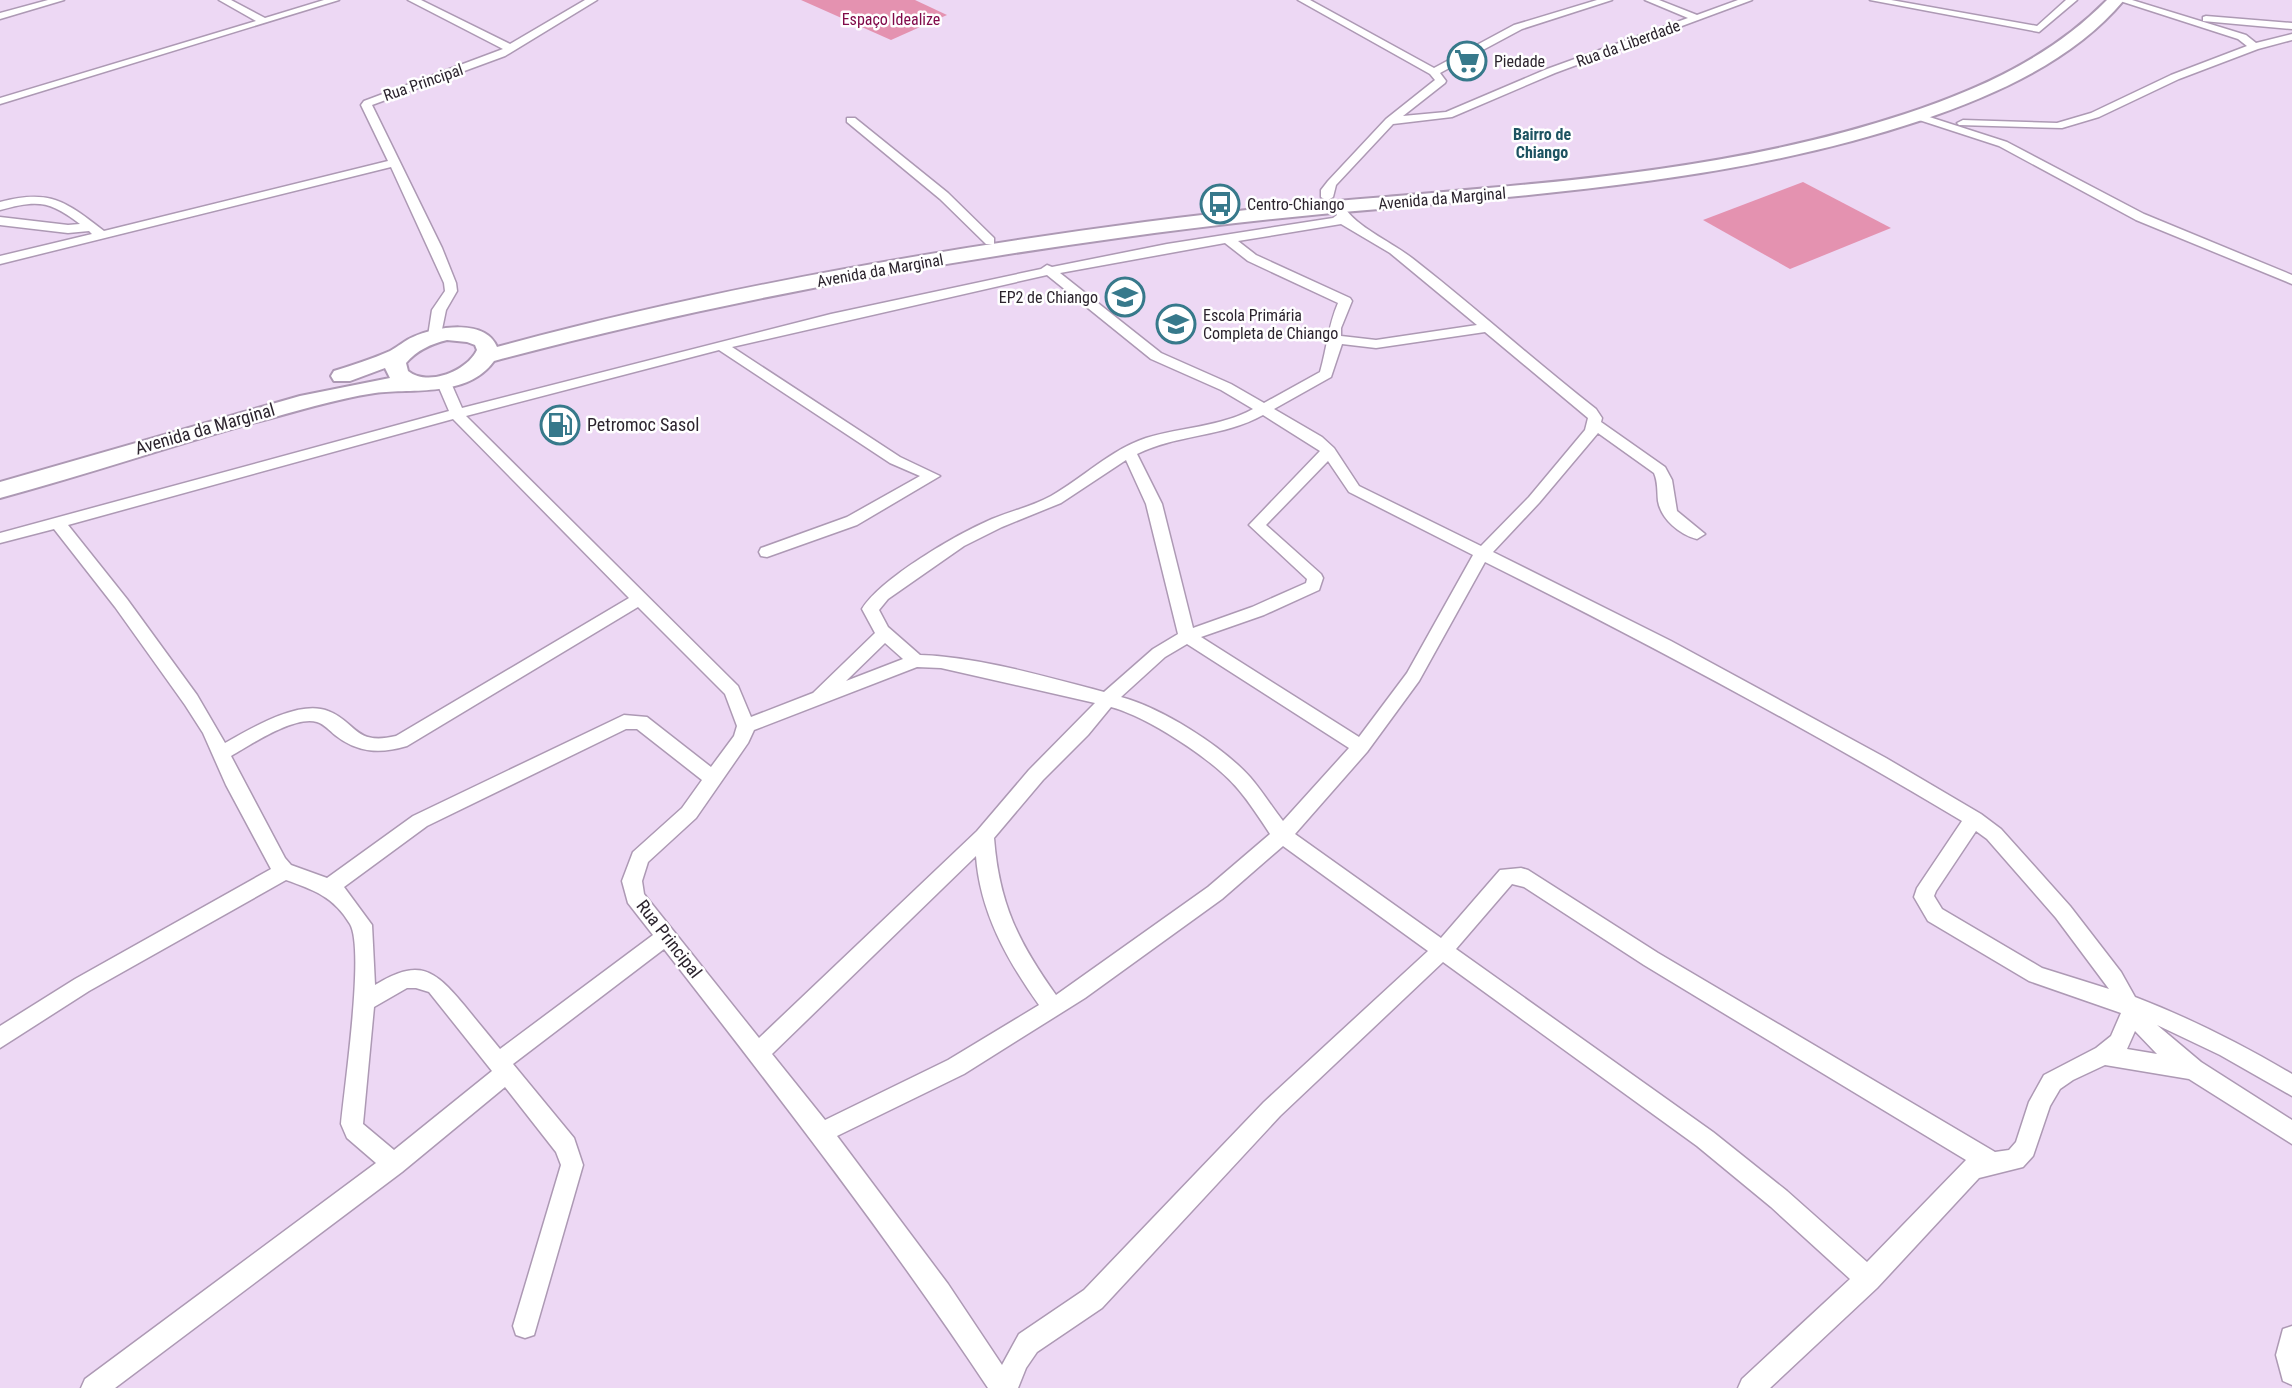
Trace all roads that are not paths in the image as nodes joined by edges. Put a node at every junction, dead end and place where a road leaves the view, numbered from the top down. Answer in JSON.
{"nodes":[{"id":1,"x":60,"y":0,"type":"edge"},
{"id":2,"x":223,"y":0,"type":"edge"},
{"id":3,"x":334,"y":0,"type":"edge"},
{"id":4,"x":413,"y":0,"type":"edge"},
{"id":5,"x":592,"y":0,"type":"edge"},
{"id":6,"x":1303,"y":0,"type":"edge"},
{"id":7,"x":1606,"y":0,"type":"edge"},
{"id":8,"x":1650,"y":0,"type":"edge"},
{"id":9,"x":1747,"y":0,"type":"edge"},
{"id":10,"x":1875,"y":0,"type":"edge"},
{"id":11,"x":2072,"y":0,"type":"edge"},
{"id":12,"x":2095,"y":0,"type":"edge"},
{"id":13,"x":2116,"y":0,"type":"edge"},
{"id":14,"x":2123,"y":0,"type":"edge"},
{"id":15,"x":0,"y":16,"type":"edge"},
{"id":16,"x":1691,"y":16,"type":"junction"},
{"id":17,"x":2178,"y":17,"type":"junction"},
{"id":18,"x":264,"y":21,"type":"junction"},
{"id":19,"x":2292,"y":26,"type":"edge"},
{"id":20,"x":2292,"y":37,"type":"edge"},
{"id":21,"x":2254,"y":47,"type":"junction"},
{"id":22,"x":511,"y":49,"type":"junction"},
{"id":23,"x":1434,"y":72,"type":"junction"},
{"id":24,"x":3,"y":97,"type":"edge"},
{"id":25,"x":1925,"y":119,"type":"junction"},
{"id":26,"x":851,"y":120,"type":"dead end"},
{"id":27,"x":1390,"y":121,"type":"junction"},
{"id":28,"x":395,"y":163,"type":"junction"},
{"id":29,"x":0,"y":206,"type":"edge"},
{"id":30,"x":1336,"y":208,"type":"junction"},
{"id":31,"x":0,"y":221,"type":"edge"},
{"id":32,"x":97,"y":231,"type":"junction"},
{"id":33,"x":1227,"y":238,"type":"junction"},
{"id":34,"x":990,"y":241,"type":"junction"},
{"id":35,"x":0,"y":260,"type":"edge"},
{"id":36,"x":1047,"y":269,"type":"junction"},
{"id":37,"x":2292,"y":280,"type":"edge"},
{"id":38,"x":1489,"y":327,"type":"junction"},
{"id":39,"x":435,"y":336,"type":"junction"},
{"id":40,"x":1334,"y":339,"type":"junction"},
{"id":41,"x":722,"y":346,"type":"junction"},
{"id":42,"x":486,"y":349,"type":"junction"},
{"id":43,"x":400,"y":355,"type":"junction"},
{"id":44,"x":413,"y":383,"type":"junction"},
{"id":45,"x":444,"y":383,"type":"junction"},
{"id":46,"x":1264,"y":408,"type":"junction"},
{"id":47,"x":456,"y":414,"type":"junction"},
{"id":48,"x":1595,"y":424,"type":"junction"},
{"id":49,"x":1329,"y":451,"type":"junction"},
{"id":50,"x":1129,"y":452,"type":"junction"},
{"id":51,"x":1312,"y":469,"type":"junction"},
{"id":52,"x":0,"y":475,"type":"edge"},
{"id":53,"x":1354,"y":489,"type":"junction"},
{"id":54,"x":0,"y":490,"type":"edge"},
{"id":55,"x":57,"y":522,"type":"junction"},
{"id":56,"x":1697,"y":534,"type":"dead end"},
{"id":57,"x":0,"y":538,"type":"edge"},
{"id":58,"x":767,"y":552,"type":"dead end"},
{"id":59,"x":1481,"y":555,"type":"junction"},
{"id":60,"x":641,"y":598,"type":"junction"},
{"id":61,"x":885,"y":633,"type":"junction"},
{"id":62,"x":1187,"y":636,"type":"junction"},
{"id":63,"x":916,"y":660,"type":"junction"},
{"id":64,"x":1109,"y":698,"type":"junction"},
{"id":65,"x":816,"y":700,"type":"junction"},
{"id":66,"x":746,"y":726,"type":"junction"},
{"id":67,"x":1361,"y":747,"type":"junction"},
{"id":68,"x":220,"y":754,"type":"junction"},
{"id":69,"x":713,"y":779,"type":"junction"},
{"id":70,"x":1974,"y":819,"type":"junction"},
{"id":71,"x":1282,"y":835,"type":"junction"},
{"id":72,"x":984,"y":836,"type":"junction"},
{"id":73,"x":284,"y":871,"type":"junction"},
{"id":74,"x":329,"y":887,"type":"junction"},
{"id":75,"x":665,"y":937,"type":"junction"},
{"id":76,"x":1443,"y":950,"type":"junction"},
{"id":77,"x":364,"y":1002,"type":"junction"},
{"id":78,"x":1053,"y":1008,"type":"junction"},
{"id":79,"x":2130,"y":1009,"type":"junction"},
{"id":80,"x":0,"y":1038,"type":"edge"},
{"id":81,"x":759,"y":1053,"type":"junction"},
{"id":82,"x":2104,"y":1055,"type":"junction"},
{"id":83,"x":503,"y":1067,"type":"junction"},
{"id":84,"x":2193,"y":1069,"type":"junction"},
{"id":85,"x":2292,"y":1086,"type":"edge"},
{"id":86,"x":821,"y":1133,"type":"junction"},
{"id":87,"x":2292,"y":1133,"type":"edge"},
{"id":88,"x":1990,"y":1162,"type":"junction"},
{"id":89,"x":394,"y":1164,"type":"junction"},
{"id":90,"x":1868,"y":1279,"type":"junction"},
{"id":91,"x":525,"y":1326,"type":"dead end"},
{"id":92,"x":2292,"y":1338,"type":"edge"},
{"id":93,"x":2292,"y":1372,"type":"edge"},
{"id":94,"x":94,"y":1388,"type":"edge"},
{"id":95,"x":1004,"y":1388,"type":"edge"},
{"id":96,"x":1751,"y":1388,"type":"edge"}],
"edges":[{"from":1,"to":15,"type":"street"},
{"from":2,"to":18,"type":"street"},
{"from":3,"to":18,"type":"street"},
{"from":4,"to":22,"type":"street"},
{"from":5,"to":22,"type":"street","name":"Rua Principal"},
{"from":6,"to":23,"type":"street"},
{"from":7,"to":23,"type":"street"},
{"from":8,"to":16,"type":"street"},
{"from":9,"to":16,"type":"street","name":"Rua da Liberdade"},
{"from":10,"to":11,"type":"street"},
{"from":12,"to":30,"type":"main road","name":"Avenida da Marginal"},
{"from":13,"to":25,"type":"main road","name":"Avenida da Marginal"},
{"from":14,"to":17,"type":"street"},
{"from":16,"to":27,"type":"street","name":"Rua da Liberdade"},
{"from":17,"to":19,"type":"street"},
{"from":17,"to":21,"type":"street"},
{"from":18,"to":24,"type":"street"},
{"from":20,"to":21,"type":"street"},
{"from":21,"to":25,"type":"street"},
{"from":22,"to":28,"type":"street","name":"Rua Principal"},
{"from":23,"to":27,"type":"street"},
{"from":25,"to":30,"type":"main road","name":"Avenida da Marginal"},
{"from":25,"to":37,"type":"street"},
{"from":26,"to":34,"type":"street"},
{"from":27,"to":30,"type":"street"},
{"from":28,"to":32,"type":"street"},
{"from":28,"to":39,"type":"street","name":"Rua Principal"},
{"from":29,"to":32,"type":"street"},
{"from":30,"to":33,"type":"street"},
{"from":30,"to":34,"type":"main road","name":"Avenida da Marginal"},
{"from":30,"to":38,"type":"street"},
{"from":30,"to":42,"type":"main road","name":"Avenida da Marginal"},
{"from":31,"to":32,"type":"street"},
{"from":32,"to":35,"type":"street"},
{"from":33,"to":36,"type":"street"},
{"from":33,"to":40,"type":"street"},
{"from":34,"to":42,"type":"main road","name":"Avenida da Marginal"},
{"from":36,"to":41,"type":"street"},
{"from":36,"to":46,"type":"street"},
{"from":38,"to":40,"type":"street"},
{"from":38,"to":48,"type":"street"},
{"from":39,"to":42,"type":"main road"},
{"from":39,"to":43,"type":"main road","name":"Avenida da Marginal"},
{"from":40,"to":46,"type":"street"},
{"from":41,"to":47,"type":"street"},
{"from":41,"to":58,"type":"street"},
{"from":42,"to":45,"type":"main road"},
{"from":43,"to":44,"type":"main road"},
{"from":43,"to":52,"type":"main road","name":"Avenida da Marginal"},
{"from":44,"to":45,"type":"main road","name":"Avenida da Marginal"},
{"from":44,"to":54,"type":"main road","name":"Avenida da Marginal"},
{"from":45,"to":47,"type":"street"},
{"from":46,"to":49,"type":"street"},
{"from":46,"to":50,"type":"street"},
{"from":47,"to":55,"type":"street"},
{"from":47,"to":60,"type":"street"},
{"from":48,"to":56,"type":"street"},
{"from":48,"to":59,"type":"street"},
{"from":49,"to":51,"type":"street"},
{"from":49,"to":53,"type":"street"},
{"from":50,"to":61,"type":"street"},
{"from":50,"to":62,"type":"street"},
{"from":51,"to":53,"type":"street"},
{"from":51,"to":62,"type":"street"},
{"from":53,"to":59,"type":"street"},
{"from":55,"to":57,"type":"street"},
{"from":55,"to":68,"type":"street"},
{"from":59,"to":67,"type":"street"},
{"from":59,"to":70,"type":"street"},
{"from":60,"to":66,"type":"street"},
{"from":60,"to":68,"type":"street"},
{"from":61,"to":63,"type":"street"},
{"from":61,"to":65,"type":"street"},
{"from":62,"to":64,"type":"street"},
{"from":62,"to":67,"type":"street"},
{"from":63,"to":64,"type":"street"},
{"from":63,"to":65,"type":"street"},
{"from":64,"to":71,"type":"street"},
{"from":64,"to":72,"type":"street"},
{"from":65,"to":66,"type":"street"},
{"from":66,"to":69,"type":"street","name":"Rua Principal"},
{"from":67,"to":71,"type":"street"},
{"from":68,"to":73,"type":"street"},
{"from":69,"to":74,"type":"street"},
{"from":69,"to":75,"type":"street","name":"Rua Principal"},
{"from":70,"to":79,"type":"street"},
{"from":70,"to":79,"type":"street"},
{"from":71,"to":76,"type":"street"},
{"from":71,"to":78,"type":"street"},
{"from":72,"to":78,"type":"street"},
{"from":72,"to":81,"type":"street"},
{"from":73,"to":74,"type":"street"},
{"from":73,"to":80,"type":"street"},
{"from":74,"to":77,"type":"street"},
{"from":75,"to":81,"type":"street","name":"Rua Principal"},
{"from":75,"to":83,"type":"street"},
{"from":76,"to":88,"type":"street"},
{"from":76,"to":90,"type":"street"},
{"from":76,"to":95,"type":"street"},
{"from":77,"to":83,"type":"street"},
{"from":77,"to":89,"type":"street"},
{"from":78,"to":86,"type":"street"},
{"from":79,"to":82,"type":"street"},
{"from":79,"to":84,"type":"street"},
{"from":79,"to":85,"type":"street"},
{"from":81,"to":86,"type":"street","name":"Rua Principal"},
{"from":82,"to":84,"type":"street"},
{"from":82,"to":88,"type":"street"},
{"from":83,"to":89,"type":"street"},
{"from":83,"to":91,"type":"street"},
{"from":84,"to":87,"type":"street"},
{"from":86,"to":95,"type":"street","name":"Rua Principal"},
{"from":88,"to":90,"type":"street"},
{"from":89,"to":94,"type":"street"},
{"from":90,"to":96,"type":"street"},
{"from":92,"to":93,"type":"street"}]}
